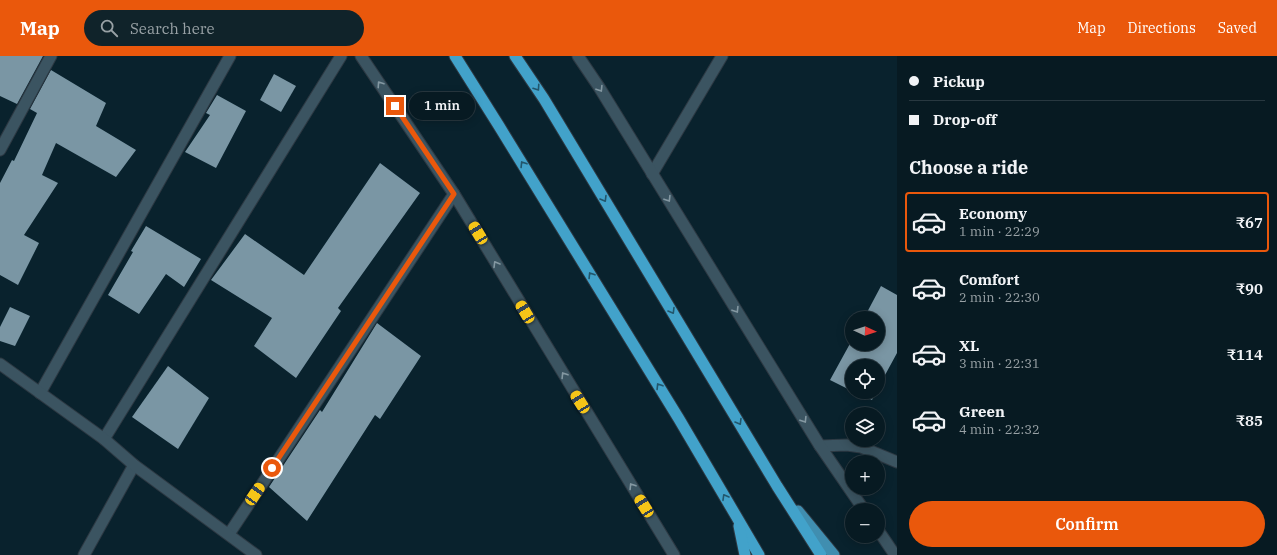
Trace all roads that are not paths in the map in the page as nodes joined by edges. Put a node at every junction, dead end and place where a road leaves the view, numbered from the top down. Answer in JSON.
{"nodes":[{"id":1,"x":51,"y":56,"type":"edge"},
{"id":2,"x":230,"y":56,"type":"edge"},
{"id":3,"x":341,"y":56,"type":"edge"},
{"id":4,"x":361,"y":56,"type":"edge"},
{"id":5,"x":455,"y":56,"type":"edge"},
{"id":6,"x":515,"y":56,"type":"edge"},
{"id":7,"x":578,"y":56,"type":"edge"},
{"id":8,"x":722,"y":56,"type":"edge"},
{"id":9,"x":0,"y":150,"type":"edge"},
{"id":10,"x":652,"y":174,"type":"junction"},
{"id":11,"x":454,"y":194,"type":"junction"},
{"id":12,"x":0,"y":364,"type":"edge"},
{"id":13,"x":40,"y":393,"type":"junction"},
{"id":14,"x":104,"y":439,"type":"junction"},
{"id":15,"x":820,"y":446,"type":"junction"},
{"id":16,"x":897,"y":462,"type":"edge"},
{"id":17,"x":134,"y":465,"type":"junction"},
{"id":18,"x":777,"y":486,"type":"junction"},
{"id":19,"x":859,"y":503,"type":"edge"},
{"id":20,"x":737,"y":517,"type":"junction"},
{"id":21,"x":229,"y":534,"type":"junction"},
{"id":22,"x":885,"y":540,"type":"edge"},
{"id":23,"x":84,"y":555,"type":"edge"},
{"id":24,"x":256,"y":555,"type":"edge"},
{"id":25,"x":674,"y":555,"type":"edge"},
{"id":26,"x":745,"y":555,"type":"edge"},
{"id":27,"x":759,"y":555,"type":"edge"},
{"id":28,"x":822,"y":555,"type":"edge"},
{"id":29,"x":834,"y":555,"type":"edge"},
{"id":30,"x":895,"y":555,"type":"edge"}],
"edges":[{"from":1,"to":9,"type":"street"},
{"from":2,"to":13,"type":"street"},
{"from":3,"to":14,"type":"street"},
{"from":11,"to":4,"type":"street","one_way":true},
{"from":20,"to":5,"type":"highway","one_way":true},
{"from":6,"to":18,"type":"highway","one_way":true},
{"from":7,"to":10,"type":"street","one_way":true},
{"from":8,"to":10,"type":"street"},
{"from":10,"to":15,"type":"street","one_way":true},
{"from":11,"to":21,"type":"street"},
{"from":25,"to":11,"type":"street","one_way":true},
{"from":12,"to":13,"type":"street"},
{"from":13,"to":14,"type":"street"},
{"from":14,"to":17,"type":"street"},
{"from":15,"to":16,"type":"street"},
{"from":15,"to":19,"type":"street"},
{"from":17,"to":21,"type":"street"},
{"from":17,"to":23,"type":"street"},
{"from":18,"to":28,"type":"highway"},
{"from":18,"to":29,"type":"main road"},
{"from":20,"to":26,"type":"highway"},
{"from":20,"to":27,"type":"highway"},
{"from":21,"to":24,"type":"street"},
{"from":22,"to":30,"type":"street"}]}
